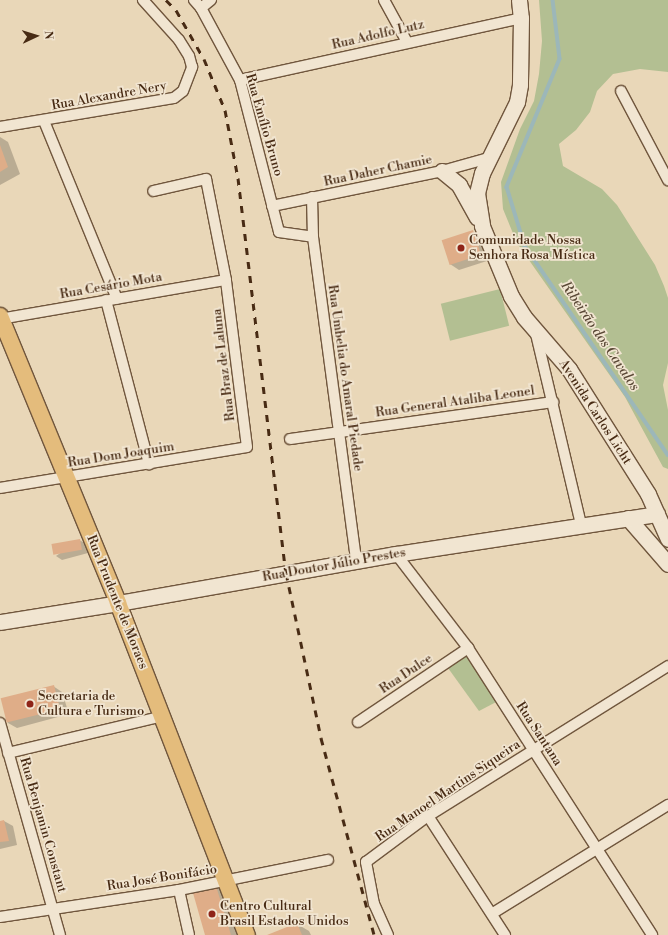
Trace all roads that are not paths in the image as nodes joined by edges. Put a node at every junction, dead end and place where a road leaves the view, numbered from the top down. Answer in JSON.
{"nodes":[{"id":1,"x":143,"y":0,"type":"edge"},
{"id":2,"x":194,"y":0,"type":"edge"},
{"id":3,"x":211,"y":0,"type":"edge"},
{"id":4,"x":384,"y":0,"type":"edge"},
{"id":5,"x":519,"y":0,"type":"edge"},
{"id":6,"x":201,"y":8,"type":"junction"},
{"id":7,"x":521,"y":18,"type":"junction"},
{"id":8,"x":407,"y":42,"type":"junction"},
{"id":9,"x":240,"y":80,"type":"junction"},
{"id":10,"x":621,"y":91,"type":"dead end"},
{"id":11,"x":44,"y":121,"type":"junction"},
{"id":12,"x":0,"y":127,"type":"edge"},
{"id":13,"x":489,"y":158,"type":"junction"},
{"id":14,"x":442,"y":171,"type":"junction"},
{"id":15,"x":668,"y":180,"type":"edge"},
{"id":16,"x":154,"y":191,"type":"dead end"},
{"id":17,"x":312,"y":198,"type":"junction"},
{"id":18,"x":272,"y":206,"type":"junction"},
{"id":19,"x":482,"y":226,"type":"junction"},
{"id":20,"x":313,"y":237,"type":"junction"},
{"id":21,"x":226,"y":280,"type":"junction"},
{"id":22,"x":117,"y":299,"type":"junction"},
{"id":23,"x":106,"y":300,"type":"junction"},
{"id":24,"x":0,"y":318,"type":"edge"},
{"id":25,"x":536,"y":330,"type":"junction"},
{"id":26,"x":553,"y":402,"type":"junction"},
{"id":27,"x":339,"y":431,"type":"junction"},
{"id":28,"x":290,"y":439,"type":"dead end"},
{"id":29,"x":247,"y":447,"type":"joint"},
{"id":30,"x":149,"y":464,"type":"junction"},
{"id":31,"x":66,"y":477,"type":"junction"},
{"id":32,"x":0,"y":488,"type":"edge"},
{"id":33,"x":663,"y":513,"type":"edge"},
{"id":34,"x":628,"y":518,"type":"junction"},
{"id":35,"x":581,"y":524,"type":"junction"},
{"id":36,"x":668,"y":539,"type":"edge"},
{"id":37,"x":396,"y":554,"type":"junction"},
{"id":38,"x":356,"y":561,"type":"junction"},
{"id":39,"x":668,"y":564,"type":"edge"},
{"id":40,"x":118,"y":603,"type":"junction"},
{"id":41,"x":0,"y":622,"type":"edge"},
{"id":42,"x":468,"y":648,"type":"junction"},
{"id":43,"x":668,"y":666,"type":"edge"},
{"id":44,"x":163,"y":716,"type":"junction"},
{"id":45,"x":358,"y":722,"type":"dead end"},
{"id":46,"x":0,"y":723,"type":"edge"},
{"id":47,"x":534,"y":749,"type":"junction"},
{"id":48,"x":8,"y":753,"type":"junction"},
{"id":49,"x":668,"y":805,"type":"edge"},
{"id":50,"x":428,"y":816,"type":"junction"},
{"id":51,"x":597,"y":848,"type":"junction"},
{"id":52,"x":328,"y":860,"type":"dead end"},
{"id":53,"x":226,"y":882,"type":"junction"},
{"id":54,"x":179,"y":890,"type":"junction"},
{"id":55,"x":53,"y":907,"type":"junction"},
{"id":56,"x":493,"y":913,"type":"junction"},
{"id":57,"x":0,"y":917,"type":"edge"},
{"id":58,"x":60,"y":935,"type":"edge"},
{"id":59,"x":189,"y":935,"type":"edge"},
{"id":60,"x":247,"y":935,"type":"edge"},
{"id":61,"x":388,"y":935,"type":"edge"},
{"id":62,"x":506,"y":935,"type":"edge"},
{"id":63,"x":652,"y":935,"type":"edge"}],
"edges":[{"from":1,"to":11,"type":"street","name":"Rua Alexandre Nery"},
{"from":2,"to":6,"type":"street","name":"Rua Emílio Bruno"},
{"from":3,"to":6,"type":"street"},
{"from":4,"to":8,"type":"street"},
{"from":5,"to":7,"type":"main road","name":"Avenida Carlos Licht"},
{"from":6,"to":9,"type":"street","name":"Rua Emílio Bruno"},
{"from":7,"to":8,"type":"street","name":"Rua Adolfo Lutz"},
{"from":7,"to":13,"type":"main road","name":"Avenida Carlos Licht"},
{"from":8,"to":9,"type":"street","name":"Rua Adolfo Lutz"},
{"from":9,"to":18,"type":"street","name":"Rua Emílio Bruno"},
{"from":10,"to":15,"type":"street"},
{"from":11,"to":12,"type":"street","name":"Rua Alexandre Nery"},
{"from":11,"to":22,"type":"street"},
{"from":13,"to":14,"type":"street","name":"Rua Daher Chamie"},
{"from":13,"to":19,"type":"main road","name":"Avenida Carlos Licht"},
{"from":14,"to":17,"type":"street","name":"Rua Daher Chamie"},
{"from":14,"to":19,"type":"main road"},
{"from":16,"to":21,"type":"street","name":"Rua Braz de Laluna"},
{"from":17,"to":18,"type":"street","name":"Rua Daher Chamie"},
{"from":17,"to":20,"type":"street","name":"Rua Umbelia do Amaral Piedade"},
{"from":18,"to":20,"type":"street","name":"Rua Emílio Bruno"},
{"from":19,"to":25,"type":"main road","name":"Avenida Carlos Licht"},
{"from":20,"to":27,"type":"street","name":"Rua Umbelia do Amaral Piedade"},
{"from":21,"to":22,"type":"street","name":"Rua Cesário Mota"},
{"from":21,"to":29,"type":"street","name":"Rua Braz de Laluna"},
{"from":22,"to":23,"type":"street","name":"Rua Cesário Mota"},
{"from":23,"to":24,"type":"street","name":"Rua Cesário Mota"},
{"from":23,"to":30,"type":"street"},
{"from":24,"to":31,"type":"main road","name":"Rua Prudente de Moraes"},
{"from":25,"to":26,"type":"street"},
{"from":25,"to":33,"type":"main road","name":"Avenida Carlos Licht"},
{"from":26,"to":27,"type":"street","name":"Rua General Ataliba Leonel"},
{"from":26,"to":35,"type":"street"},
{"from":27,"to":28,"type":"street","name":"Rua General Ataliba Leonel"},
{"from":27,"to":38,"type":"street","name":"Rua Umbelia do Amaral Piedade"},
{"from":29,"to":30,"type":"street","name":"Rua Dom Joaquim"},
{"from":30,"to":31,"type":"street","name":"Rua Dom Joaquim"},
{"from":31,"to":32,"type":"street","name":"Rua Dom Joaquim"},
{"from":31,"to":40,"type":"main road","name":"Rua Prudente de Moraes"},
{"from":33,"to":34,"type":"main road","name":"Rua Doutor Júlio Prestes"},
{"from":33,"to":36,"type":"main road","name":"Avenida Carlos Licht"},
{"from":34,"to":35,"type":"main road","name":"Rua Doutor Júlio Prestes"},
{"from":34,"to":39,"type":"main road"},
{"from":35,"to":37,"type":"main road","name":"Rua Doutor Júlio Prestes"},
{"from":37,"to":38,"type":"main road","name":"Rua Doutor Júlio Prestes"},
{"from":37,"to":42,"type":"street","name":"Rua Santana"},
{"from":38,"to":40,"type":"main road","name":"Rua Doutor Júlio Prestes"},
{"from":40,"to":41,"type":"main road","name":"Rua Doutor Júlio Prestes"},
{"from":40,"to":44,"type":"main road","name":"Rua Prudente de Moraes"},
{"from":42,"to":45,"type":"street","name":"Rua Dulce"},
{"from":42,"to":47,"type":"street","name":"Rua Santana"},
{"from":43,"to":47,"type":"street","name":"Rua Manoel Martins Siqueira"},
{"from":44,"to":48,"type":"street"},
{"from":44,"to":53,"type":"main road","name":"Rua Prudente de Moraes"},
{"from":46,"to":48,"type":"street","name":"Rua Benjamin Constant"},
{"from":47,"to":50,"type":"street","name":"Rua Manoel Martins Siqueira"},
{"from":47,"to":51,"type":"street","name":"Rua Santana"},
{"from":48,"to":55,"type":"street","name":"Rua Benjamin Constant"},
{"from":49,"to":51,"type":"street"},
{"from":50,"to":56,"type":"street"},
{"from":50,"to":61,"type":"street","name":"Rua Manoel Martins Siqueira"},
{"from":51,"to":56,"type":"street"},
{"from":51,"to":63,"type":"street","name":"Rua Santana"},
{"from":52,"to":53,"type":"street","name":"Rua José Bonifácio"},
{"from":53,"to":54,"type":"street","name":"Rua José Bonifácio"},
{"from":53,"to":60,"type":"main road","name":"Rua Prudente de Moraes"},
{"from":54,"to":55,"type":"street","name":"Rua José Bonifácio"},
{"from":54,"to":59,"type":"street"},
{"from":55,"to":57,"type":"street","name":"Rua José Bonifácio"},
{"from":55,"to":58,"type":"street","name":"Rua Benjamin Constant"},
{"from":56,"to":62,"type":"street"}]}
